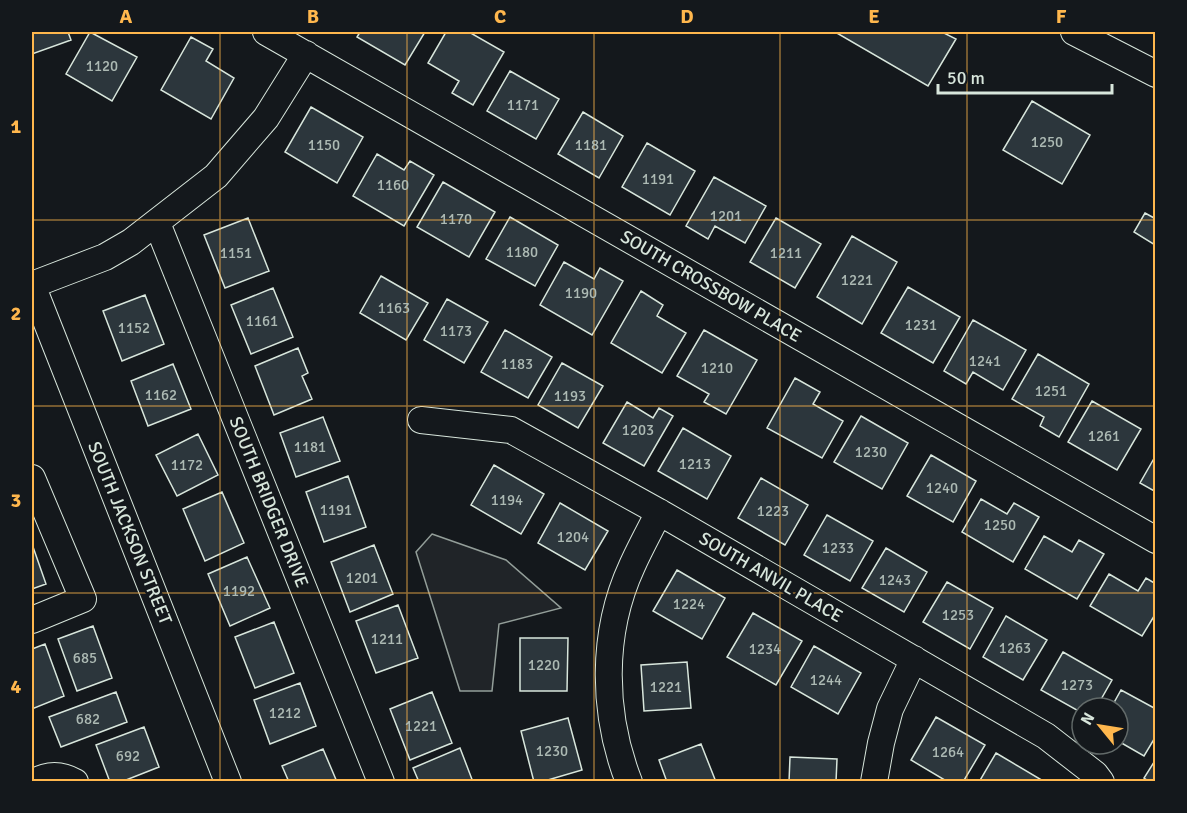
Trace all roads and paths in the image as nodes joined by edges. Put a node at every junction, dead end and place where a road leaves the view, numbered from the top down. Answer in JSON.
{"nodes":[{"id":1,"x":266,"y":32,"type":"edge"},
{"id":2,"x":1074,"y":32,"type":"edge"},
{"id":3,"x":306,"y":54,"type":"junction"},
{"id":4,"x":1155,"y":74,"type":"edge"},
{"id":5,"x":157,"y":223,"type":"junction"},
{"id":6,"x":32,"y":285,"type":"edge"},
{"id":7,"x":421,"y":420,"type":"dead end"},
{"id":8,"x":32,"y":478,"type":"edge"},
{"id":9,"x":659,"y":513,"type":"junction"},
{"id":10,"x":1155,"y":540,"type":"edge"},
{"id":11,"x":32,"y":620,"type":"edge"},
{"id":12,"x":914,"y":659,"type":"junction"},
{"id":13,"x":34,"y":782,"type":"edge"},
{"id":14,"x":75,"y":782,"type":"edge"},
{"id":15,"x":228,"y":782,"type":"edge"},
{"id":16,"x":381,"y":782,"type":"edge"},
{"id":17,"x":629,"y":782,"type":"edge"},
{"id":18,"x":874,"y":782,"type":"edge"},
{"id":19,"x":1101,"y":782,"type":"edge"}],
"edges":[{"from":1,"to":3,"type":"street","name":"SOUTH CROSSBOW PLACE"},
{"from":2,"to":4,"type":"street"},
{"from":3,"to":5,"type":"street"},
{"from":3,"to":10,"type":"street","name":"SOUTH CROSSBOW PLACE"},
{"from":5,"to":6,"type":"street"},
{"from":5,"to":16,"type":"street","name":"SOUTH BRIDGER DRIVE"},
{"from":6,"to":15,"type":"street","name":"SOUTH JACKSON STREET"},
{"from":7,"to":9,"type":"street","name":"SOUTH ANVIL PLACE"},
{"from":8,"to":11,"type":"street"},
{"from":9,"to":12,"type":"street","name":"SOUTH ANVIL PLACE"},
{"from":9,"to":17,"type":"street"},
{"from":12,"to":18,"type":"street"},
{"from":12,"to":19,"type":"street","name":"SOUTH ANVIL PLACE"},
{"from":13,"to":14,"type":"street"}]}
